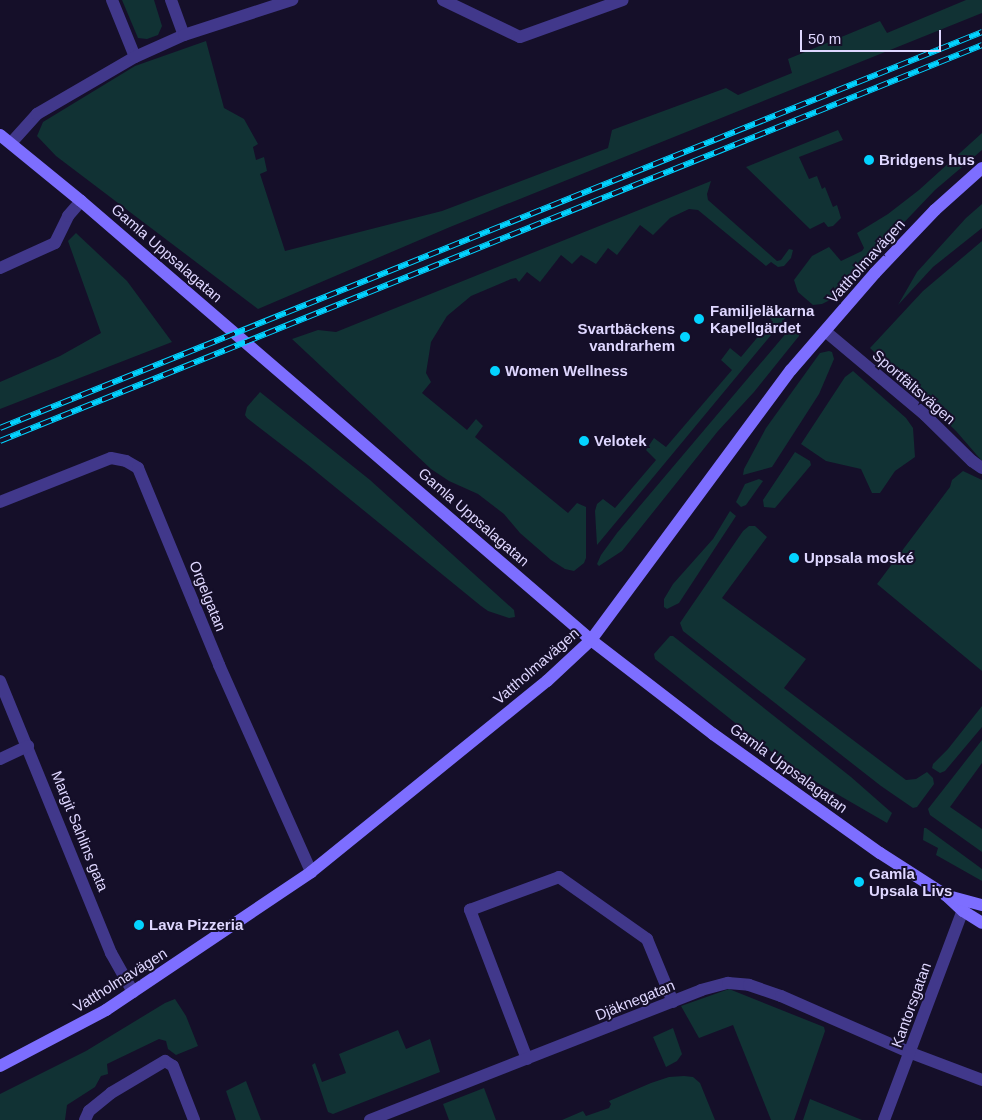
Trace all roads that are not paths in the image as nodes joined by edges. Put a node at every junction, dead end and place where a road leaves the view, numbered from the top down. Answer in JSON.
{"nodes":[{"id":1,"x":112,"y":0,"type":"edge"},
{"id":2,"x":171,"y":0,"type":"edge"},
{"id":3,"x":292,"y":0,"type":"edge"},
{"id":4,"x":443,"y":0,"type":"edge"},
{"id":5,"x":623,"y":0,"type":"edge"},
{"id":6,"x":184,"y":35,"type":"junction"},
{"id":7,"x":135,"y":57,"type":"junction"},
{"id":8,"x":0,"y":136,"type":"edge"},
{"id":9,"x":11,"y":144,"type":"junction"},
{"id":10,"x":982,"y":168,"type":"edge"},
{"id":11,"x":81,"y":201,"type":"junction"},
{"id":12,"x":0,"y":268,"type":"edge"},
{"id":13,"x":825,"y":331,"type":"junction"},
{"id":14,"x":982,"y":468,"type":"edge"},
{"id":15,"x":0,"y":502,"type":"edge"},
{"id":16,"x":592,"y":640,"type":"junction"},
{"id":17,"x":0,"y":681,"type":"edge"},
{"id":18,"x":28,"y":746,"type":"junction"},
{"id":19,"x":0,"y":759,"type":"edge"},
{"id":20,"x":311,"y":872,"type":"junction"},
{"id":21,"x":982,"y":905,"type":"edge"},
{"id":22,"x":965,"y":906,"type":"junction"},
{"id":23,"x":982,"y":923,"type":"edge"},
{"id":24,"x":133,"y":992,"type":"junction"},
{"id":25,"x":673,"y":1002,"type":"junction"},
{"id":26,"x":911,"y":1053,"type":"junction"},
{"id":27,"x":527,"y":1059,"type":"junction"},
{"id":28,"x":0,"y":1066,"type":"edge"},
{"id":29,"x":982,"y":1080,"type":"edge"},
{"id":30,"x":84,"y":1120,"type":"edge"},
{"id":31,"x":194,"y":1120,"type":"edge"},
{"id":32,"x":370,"y":1120,"type":"edge"},
{"id":33,"x":884,"y":1120,"type":"edge"}],
"edges":[{"from":1,"to":7,"type":"street"},
{"from":2,"to":6,"type":"street"},
{"from":3,"to":6,"type":"street"},
{"from":4,"to":5,"type":"street"},
{"from":6,"to":7,"type":"street"},
{"from":7,"to":9,"type":"street"},
{"from":8,"to":9,"type":"street","name":"Gamla Uppsalagatan"},
{"from":9,"to":11,"type":"street","name":"Gamla Uppsalagatan"},
{"from":10,"to":13,"type":"street","name":"Vattholmavägen"},
{"from":11,"to":12,"type":"street"},
{"from":11,"to":16,"type":"street","name":"Gamla Uppsalagatan"},
{"from":13,"to":14,"type":"street","name":"Sportfältsvägen"},
{"from":13,"to":16,"type":"street","name":"Vattholmavägen"},
{"from":15,"to":20,"type":"street","name":"Orgelgatan"},
{"from":16,"to":20,"type":"street","name":"Vattholmavägen"},
{"from":16,"to":22,"type":"street","name":"Gamla Uppsalagatan"},
{"from":17,"to":18,"type":"street","name":"Margit Sahlins gata"},
{"from":18,"to":19,"type":"street"},
{"from":18,"to":24,"type":"street","name":"Margit Sahlins gata"},
{"from":20,"to":24,"type":"street","name":"Vattholmavägen"},
{"from":21,"to":22,"type":"street","name":"Gamla Uppsalagatan"},
{"from":22,"to":23,"type":"street","name":"Gamla Uppsalagatan"},
{"from":22,"to":26,"type":"street","name":"Kantorsgatan"},
{"from":24,"to":28,"type":"street","name":"Vattholmavägen"},
{"from":25,"to":26,"type":"street","name":"Djäknegatan"},
{"from":25,"to":27,"type":"street","name":"Djäknegatan"},
{"from":25,"to":27,"type":"street"},
{"from":26,"to":29,"type":"street","name":"Djäknegatan"},
{"from":26,"to":33,"type":"street","name":"Kantorsgatan"},
{"from":27,"to":32,"type":"street","name":"Djäknegatan"},
{"from":30,"to":31,"type":"street"}]}
